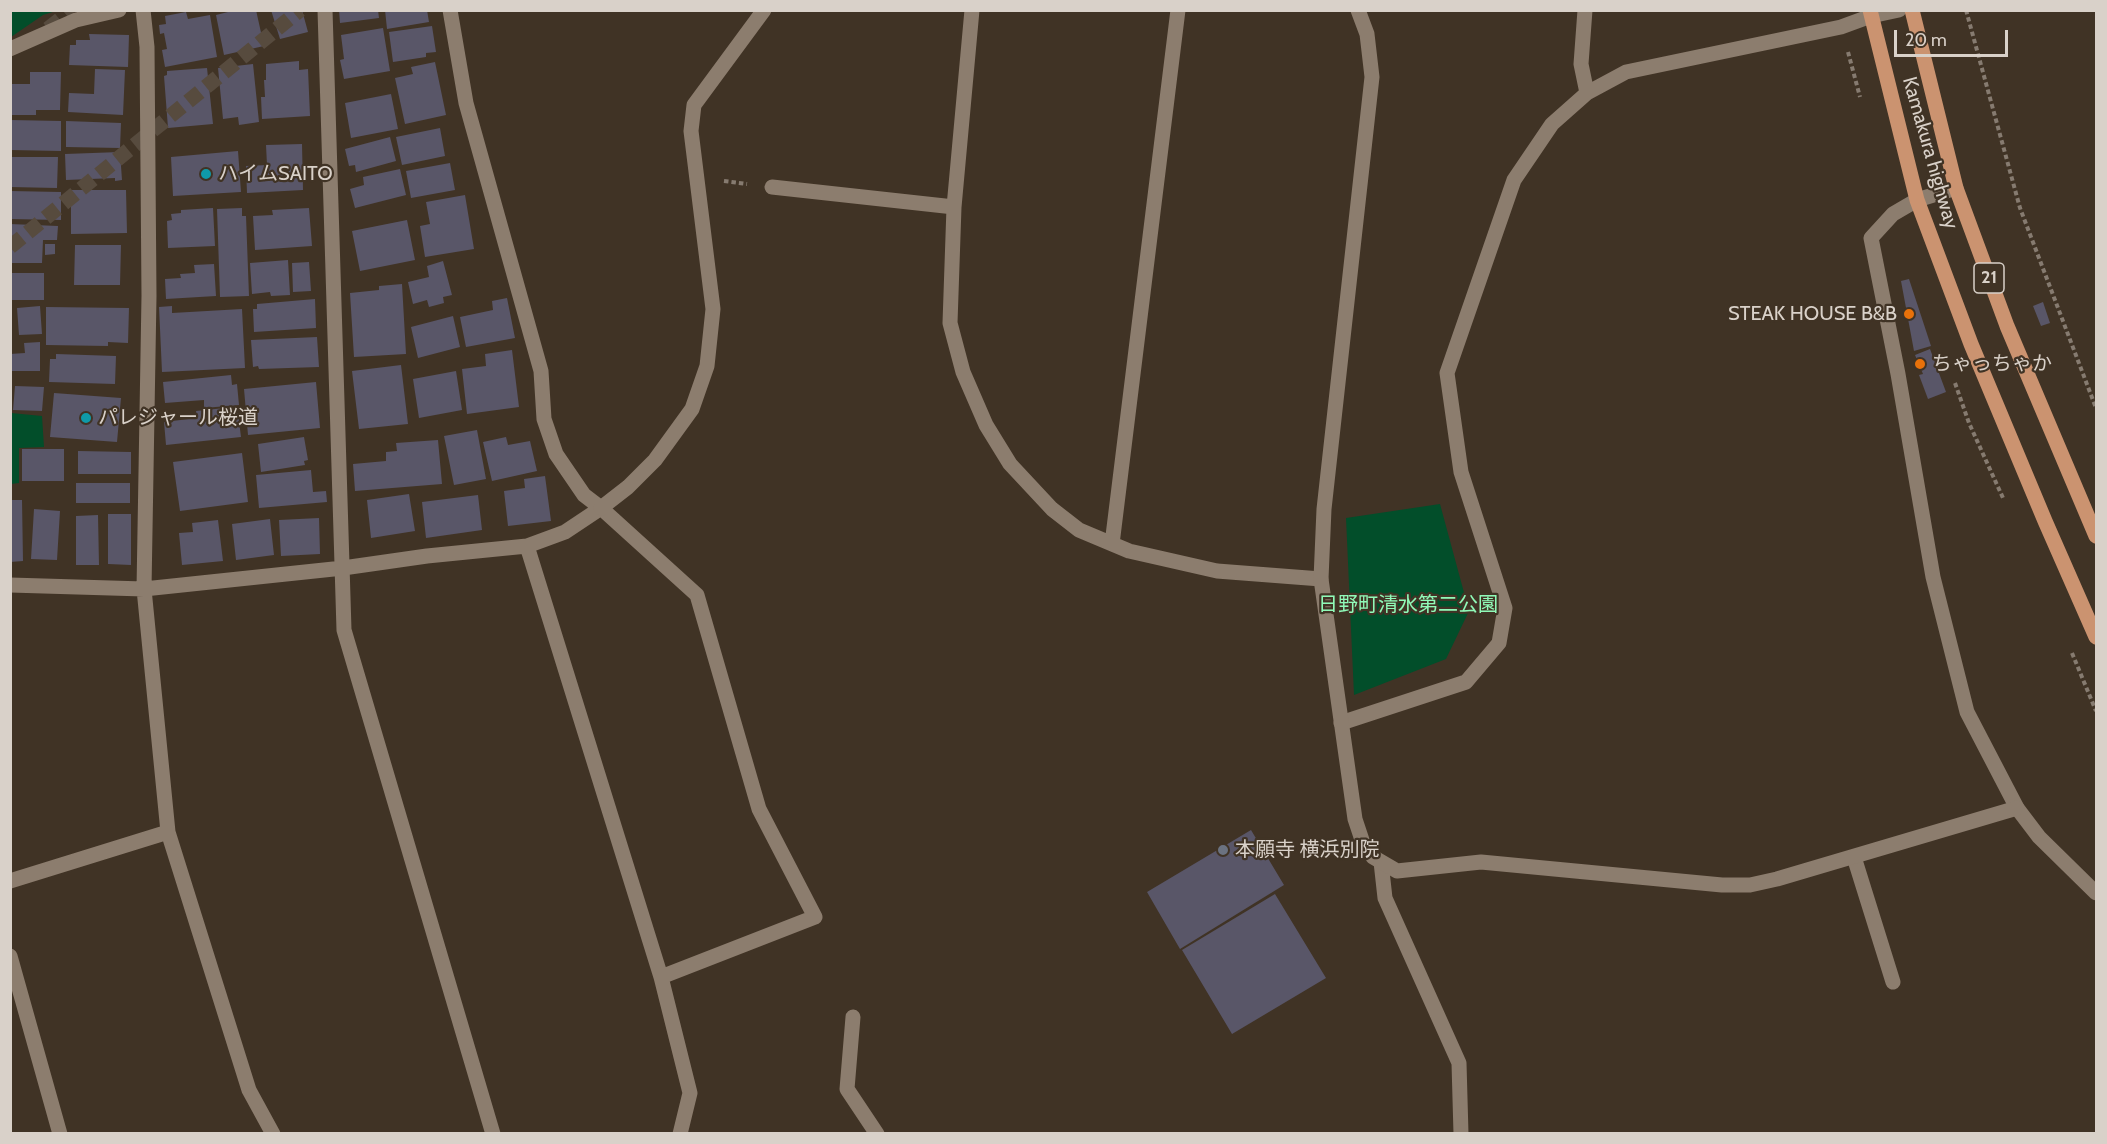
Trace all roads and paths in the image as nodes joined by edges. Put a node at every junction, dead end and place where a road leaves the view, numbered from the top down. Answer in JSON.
{"nodes":[{"id":1,"x":119,"y":10,"type":"edge"},
{"id":2,"x":143,"y":10,"type":"edge"},
{"id":3,"x":325,"y":10,"type":"edge"},
{"id":4,"x":450,"y":10,"type":"edge"},
{"id":5,"x":764,"y":10,"type":"edge"},
{"id":6,"x":972,"y":10,"type":"edge"},
{"id":7,"x":1178,"y":10,"type":"edge"},
{"id":8,"x":1358,"y":10,"type":"edge"},
{"id":9,"x":1585,"y":10,"type":"edge"},
{"id":10,"x":1899,"y":10,"type":"edge"},
{"id":11,"x":1912,"y":10,"type":"edge"},
{"id":12,"x":1966,"y":10,"type":"edge"},
{"id":13,"x":1870,"y":13,"type":"edge"},
{"id":14,"x":10,"y":49,"type":"edge"},
{"id":15,"x":1587,"y":93,"type":"junction"},
{"id":16,"x":697,"y":178,"type":"junction"},
{"id":17,"x":772,"y":187,"type":"joint"},
{"id":18,"x":1956,"y":188,"type":"junction"},
{"id":19,"x":1917,"y":200,"type":"junction"},
{"id":20,"x":954,"y":207,"type":"junction"},
{"id":21,"x":2097,"y":408,"type":"edge"},
{"id":22,"x":601,"y":508,"type":"junction"},
{"id":23,"x":2097,"y":536,"type":"edge"},
{"id":24,"x":1112,"y":544,"type":"junction"},
{"id":25,"x":527,"y":546,"type":"junction"},
{"id":26,"x":343,"y":568,"type":"junction"},
{"id":27,"x":1321,"y":579,"type":"junction"},
{"id":28,"x":10,"y":585,"type":"edge"},
{"id":29,"x":144,"y":589,"type":"junction"},
{"id":30,"x":2097,"y":637,"type":"edge"},
{"id":31,"x":1341,"y":723,"type":"junction"},
{"id":32,"x":2017,"y":808,"type":"junction"},
{"id":33,"x":168,"y":832,"type":"junction"},
{"id":34,"x":1854,"y":857,"type":"junction"},
{"id":35,"x":1381,"y":862,"type":"junction"},
{"id":36,"x":10,"y":881,"type":"edge"},
{"id":37,"x":2097,"y":893,"type":"edge"},
{"id":38,"x":10,"y":956,"type":"edge"},
{"id":39,"x":661,"y":977,"type":"junction"},
{"id":40,"x":1893,"y":982,"type":"dead end"},
{"id":41,"x":853,"y":1017,"type":"dead end"},
{"id":42,"x":60,"y":1134,"type":"edge"},
{"id":43,"x":273,"y":1134,"type":"edge"},
{"id":44,"x":493,"y":1134,"type":"edge"},
{"id":45,"x":680,"y":1134,"type":"edge"},
{"id":46,"x":877,"y":1134,"type":"edge"},
{"id":47,"x":1461,"y":1134,"type":"edge"}],
"edges":[{"from":1,"to":14,"type":"street"},
{"from":2,"to":29,"type":"street"},
{"from":3,"to":26,"type":"street"},
{"from":4,"to":22,"type":"street"},
{"from":5,"to":16,"type":"street"},
{"from":6,"to":20,"type":"street"},
{"from":7,"to":24,"type":"street"},
{"from":8,"to":27,"type":"street"},
{"from":9,"to":15,"type":"street"},
{"from":10,"to":13,"type":"street"},
{"from":11,"to":18,"type":"main road","name":"Kamakura highway","number":"21"},
{"from":12,"to":21,"type":"path"},
{"from":13,"to":15,"type":"street"},
{"from":13,"to":19,"type":"main road","name":"Kamakura highway","number":"21"},
{"from":15,"to":31,"type":"street"},
{"from":16,"to":17,"type":"path"},
{"from":16,"to":22,"type":"street"},
{"from":17,"to":20,"type":"street"},
{"from":18,"to":19,"type":"street"},
{"from":18,"to":23,"type":"main road","name":"Kamakura highway","number":"21"},
{"from":19,"to":30,"type":"main road","name":"Kamakura highway","number":"21"},
{"from":19,"to":32,"type":"street"},
{"from":20,"to":24,"type":"street"},
{"from":22,"to":25,"type":"street"},
{"from":22,"to":39,"type":"street"},
{"from":24,"to":27,"type":"street"},
{"from":25,"to":26,"type":"street"},
{"from":25,"to":39,"type":"street"},
{"from":26,"to":29,"type":"street"},
{"from":26,"to":44,"type":"street"},
{"from":27,"to":31,"type":"street"},
{"from":28,"to":29,"type":"street"},
{"from":29,"to":33,"type":"street"},
{"from":31,"to":35,"type":"street"},
{"from":32,"to":34,"type":"street"},
{"from":32,"to":37,"type":"street"},
{"from":33,"to":36,"type":"street"},
{"from":33,"to":43,"type":"street"},
{"from":34,"to":35,"type":"street"},
{"from":34,"to":40,"type":"street"},
{"from":35,"to":47,"type":"street"},
{"from":38,"to":42,"type":"street"},
{"from":39,"to":45,"type":"street"},
{"from":41,"to":46,"type":"street"}]}
